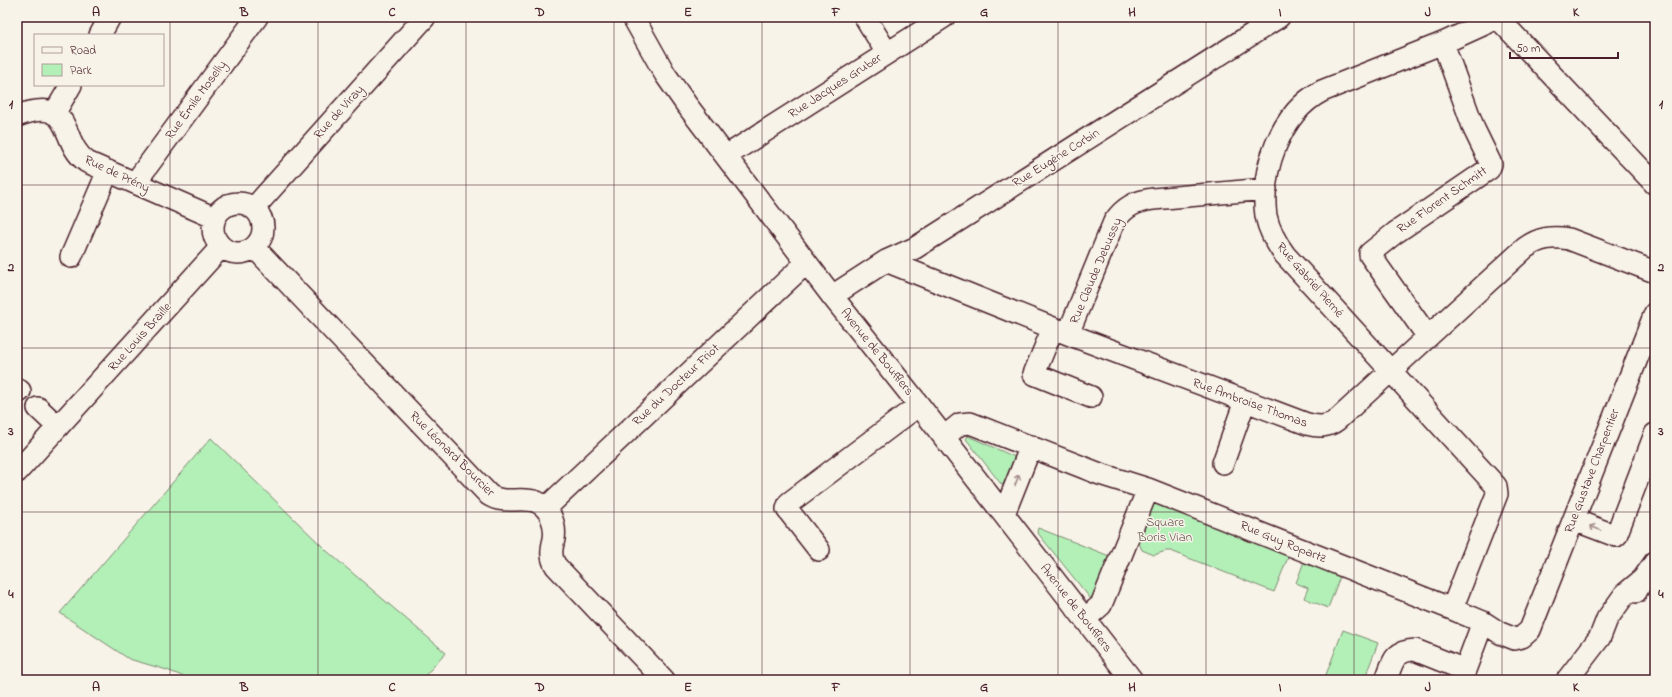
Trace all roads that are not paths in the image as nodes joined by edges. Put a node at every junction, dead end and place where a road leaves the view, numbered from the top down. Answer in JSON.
{"nodes":[{"id":1,"x":110,"y":17,"type":"edge"},
{"id":2,"x":258,"y":17,"type":"edge"},
{"id":3,"x":425,"y":17,"type":"edge"},
{"id":4,"x":633,"y":17,"type":"edge"},
{"id":5,"x":865,"y":17,"type":"edge"},
{"id":6,"x":944,"y":17,"type":"edge"},
{"id":7,"x":1279,"y":17,"type":"edge"},
{"id":8,"x":1495,"y":17,"type":"edge"},
{"id":9,"x":101,"y":34,"type":"edge"},
{"id":10,"x":1443,"y":43,"type":"junction"},
{"id":11,"x":887,"y":53,"type":"junction"},
{"id":12,"x":70,"y":86,"type":"edge"},
{"id":13,"x":54,"y":114,"type":"junction"},
{"id":14,"x":17,"y":116,"type":"edge"},
{"id":15,"x":726,"y":156,"type":"junction"},
{"id":16,"x":108,"y":171,"type":"junction"},
{"id":17,"x":135,"y":183,"type":"junction"},
{"id":18,"x":1655,"y":184,"type":"edge"},
{"id":19,"x":1266,"y":189,"type":"junction"},
{"id":20,"x":254,"y":208,"type":"junction"},
{"id":21,"x":215,"y":218,"type":"junction"},
{"id":22,"x":221,"y":247,"type":"junction"},
{"id":23,"x":255,"y":248,"type":"junction"},
{"id":24,"x":70,"y":257,"type":"dead end"},
{"id":25,"x":886,"y":261,"type":"junction"},
{"id":26,"x":806,"y":263,"type":"junction"},
{"id":27,"x":1655,"y":272,"type":"edge"},
{"id":28,"x":832,"y":296,"type":"junction"},
{"id":29,"x":1655,"y":313,"type":"edge"},
{"id":30,"x":1061,"y":331,"type":"junction"},
{"id":31,"x":1428,"y":337,"type":"junction"},
{"id":32,"x":1646,"y":359,"type":"edge"},
{"id":33,"x":1391,"y":371,"type":"junction"},
{"id":34,"x":1091,"y":397,"type":"dead end"},
{"id":35,"x":1245,"y":401,"type":"junction"},
{"id":36,"x":920,"y":405,"type":"junction"},
{"id":37,"x":38,"y":408,"type":"dead end"},
{"id":38,"x":58,"y":427,"type":"junction"},
{"id":39,"x":1655,"y":434,"type":"edge"},
{"id":40,"x":944,"y":437,"type":"junction"},
{"id":41,"x":1030,"y":446,"type":"junction"},
{"id":42,"x":1223,"y":463,"type":"dead end"},
{"id":43,"x":17,"y":472,"type":"edge"},
{"id":44,"x":1148,"y":489,"type":"junction"},
{"id":45,"x":546,"y":508,"type":"junction"},
{"id":46,"x":1004,"y":514,"type":"junction"},
{"id":47,"x":1574,"y":520,"type":"junction"},
{"id":48,"x":819,"y":550,"type":"dead end"},
{"id":49,"x":1655,"y":562,"type":"edge"},
{"id":50,"x":1452,"y":609,"type":"junction"},
{"id":51,"x":1085,"y":619,"type":"junction"},
{"id":52,"x":1483,"y":622,"type":"junction"},
{"id":53,"x":1530,"y":630,"type":"joint"},
{"id":54,"x":1464,"y":675,"type":"edge"},
{"id":55,"x":664,"y":680,"type":"edge"},
{"id":56,"x":1132,"y":680,"type":"edge"},
{"id":57,"x":1386,"y":680,"type":"edge"},
{"id":58,"x":1567,"y":680,"type":"edge"}],
"edges":[{"from":1,"to":9,"type":"street"},
{"from":2,"to":17,"type":"street","name":"Rue Émile Moselly"},
{"from":3,"to":20,"type":"street","name":"Rue de Viray"},
{"from":4,"to":15,"type":"street","name":"Avenue de Boufflers"},
{"from":5,"to":11,"type":"street"},
{"from":6,"to":11,"type":"street","name":"Rue Jacques Gruber"},
{"from":7,"to":25,"type":"street","name":"Rue Eugène Corbin"},
{"from":8,"to":10,"type":"street","name":"Rue Gabriel Pierné"},
{"from":8,"to":18,"type":"street"},
{"from":10,"to":19,"type":"street","name":"Rue Gabriel Pierné"},
{"from":10,"to":31,"type":"street","name":"Rue Florent Schmitt"},
{"from":11,"to":15,"type":"street","name":"Rue Jacques Gruber"},
{"from":12,"to":13,"type":"street"},
{"from":13,"to":14,"type":"street"},
{"from":13,"to":16,"type":"street","name":"Rue de Prény"},
{"from":15,"to":26,"type":"street","name":"Avenue de Boufflers"},
{"from":16,"to":17,"type":"street","name":"Rue de Prény"},
{"from":16,"to":24,"type":"street"},
{"from":17,"to":21,"type":"street","name":"Rue de Prény"},
{"from":19,"to":30,"type":"street","name":"Rue Claude Debussy"},
{"from":19,"to":33,"type":"street","name":"Rue Gabriel Pierné"},
{"from":20,"to":21,"type":"street"},
{"from":20,"to":23,"type":"street"},
{"from":21,"to":22,"type":"street"},
{"from":22,"to":23,"type":"street"},
{"from":22,"to":38,"type":"street","name":"Rue Louis Braille"},
{"from":23,"to":45,"type":"street","name":"Rue Léonard Bourcier"},
{"from":25,"to":28,"type":"street","name":"Rue Eugène Corbin"},
{"from":25,"to":30,"type":"street","name":"Rue Ambroise Thomas"},
{"from":26,"to":28,"type":"street","name":"Avenue de Boufflers"},
{"from":26,"to":45,"type":"street","name":"Rue du Docteur Friot"},
{"from":27,"to":31,"type":"street","name":"Rue Ambroise Thomas"},
{"from":28,"to":36,"type":"street","name":"Avenue de Boufflers"},
{"from":29,"to":32,"type":"street","name":"Rue Gustave Charpentier"},
{"from":30,"to":34,"type":"street","name":"Rue Claude Debussy"},
{"from":30,"to":35,"type":"street","name":"Rue Ambroise Thomas"},
{"from":31,"to":33,"type":"street","name":"Rue Ambroise Thomas"},
{"from":32,"to":47,"type":"street","name":"Rue Gustave Charpentier"},
{"from":33,"to":35,"type":"street","name":"Rue Ambroise Thomas"},
{"from":33,"to":50,"type":"street","name":"Rue Gabriel Pierné"},
{"from":35,"to":42,"type":"street"},
{"from":36,"to":40,"type":"street","name":"Avenue de Boufflers"},
{"from":36,"to":48,"type":"street"},
{"from":37,"to":38,"type":"street"},
{"from":38,"to":43,"type":"street","name":"Rue Louis Braille"},
{"from":39,"to":47,"type":"street","one_way":true},
{"from":40,"to":41,"type":"street","name":"Rue Guy Ropartz"},
{"from":40,"to":46,"type":"street","name":"Avenue de Boufflers"},
{"from":41,"to":44,"type":"street","name":"Rue Guy Ropartz"},
{"from":46,"to":41,"type":"street","one_way":true},
{"from":44,"to":50,"type":"street","name":"Rue Guy Ropartz"},
{"from":44,"to":51,"type":"street"},
{"from":45,"to":55,"type":"street"},
{"from":46,"to":51,"type":"street","name":"Avenue de Boufflers"},
{"from":47,"to":53,"type":"street","name":"Rue Gustave Charpentier"},
{"from":49,"to":58,"type":"street"},
{"from":50,"to":52,"type":"street","name":"Rue Guy Ropartz"},
{"from":51,"to":56,"type":"street","name":"Avenue de Boufflers"},
{"from":52,"to":53,"type":"street","name":"Rue Guy Ropartz"},
{"from":52,"to":54,"type":"street"},
{"from":54,"to":57,"type":"street"}]}
